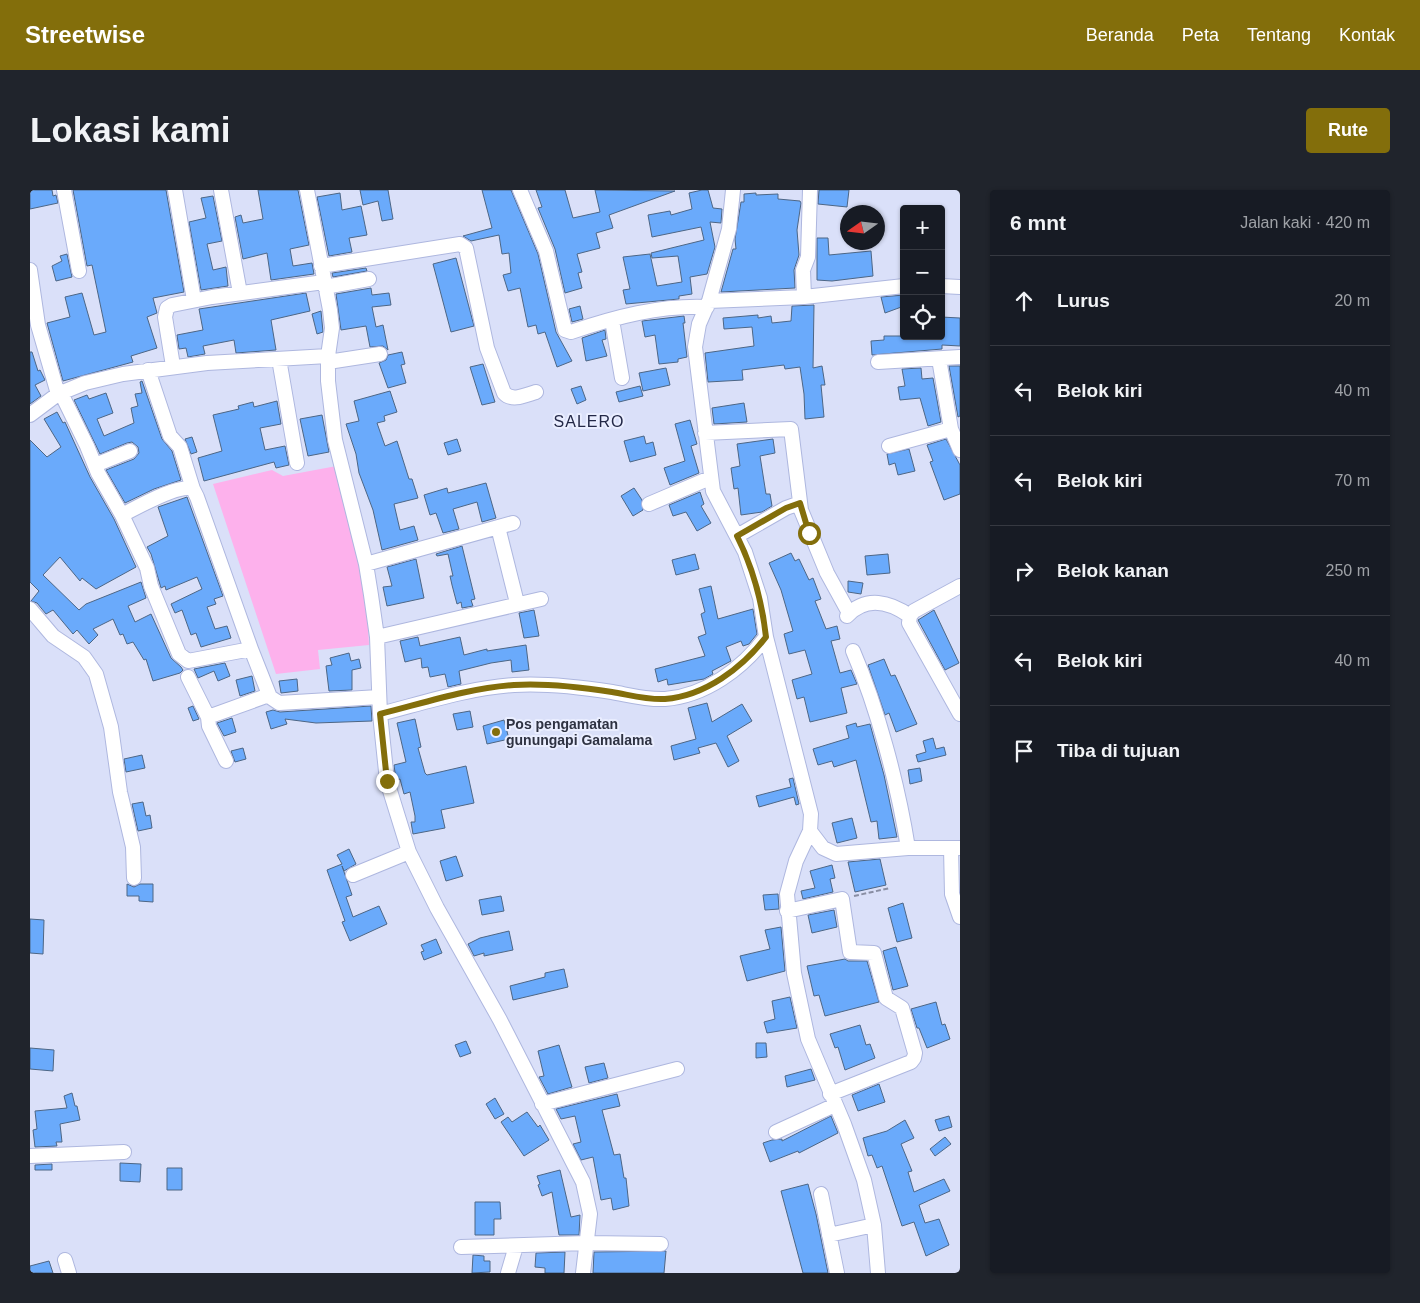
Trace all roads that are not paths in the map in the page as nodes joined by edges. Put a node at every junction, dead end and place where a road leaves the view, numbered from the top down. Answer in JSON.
{"nodes":[{"id":1,"x":64,"y":190,"type":"edge"},
{"id":2,"x":176,"y":190,"type":"edge"},
{"id":3,"x":221,"y":190,"type":"edge"},
{"id":4,"x":307,"y":190,"type":"edge"},
{"id":5,"x":520,"y":190,"type":"edge"},
{"id":6,"x":733,"y":190,"type":"edge"},
{"id":7,"x":810,"y":190,"type":"edge"},
{"id":8,"x":321,"y":266,"type":"junction"},
{"id":9,"x":30,"y":270,"type":"edge"},
{"id":10,"x":79,"y":271,"type":"dead end"},
{"id":11,"x":369,"y":280,"type":"dead end"},
{"id":12,"x":324,"y":284,"type":"junction"},
{"id":13,"x":900,"y":286,"type":"edge"},
{"id":14,"x":945,"y":286,"type":"edge"},
{"id":15,"x":960,"y":287,"type":"edge"},
{"id":16,"x":240,"y":293,"type":"junction"},
{"id":17,"x":804,"y":297,"type":"junction"},
{"id":18,"x":194,"y":300,"type":"junction"},
{"id":19,"x":708,"y":304,"type":"junction"},
{"id":20,"x":612,"y":320,"type":"junction"},
{"id":21,"x":380,"y":354,"type":"dead end"},
{"id":22,"x":960,"y":357,"type":"edge"},
{"id":23,"x":279,"y":359,"type":"junction"},
{"id":24,"x":328,"y":359,"type":"junction"},
{"id":25,"x":939,"y":359,"type":"junction"},
{"id":26,"x":878,"y":362,"type":"dead end"},
{"id":27,"x":173,"y":366,"type":"junction"},
{"id":28,"x":148,"y":370,"type":"junction"},
{"id":29,"x":622,"y":378,"type":"dead end"},
{"id":30,"x":536,"y":392,"type":"dead end"},
{"id":31,"x":60,"y":393,"type":"junction"},
{"id":32,"x":30,"y":415,"type":"edge"},
{"id":33,"x":951,"y":429,"type":"junction"},
{"id":34,"x":705,"y":433,"type":"junction"},
{"id":35,"x":889,"y":446,"type":"dead end"},
{"id":36,"x":960,"y":450,"type":"edge"},
{"id":37,"x":130,"y":451,"type":"dead end"},
{"id":38,"x":297,"y":463,"type":"dead end"},
{"id":39,"x":94,"y":465,"type":"junction"},
{"id":40,"x":710,"y":478,"type":"junction"},
{"id":41,"x":192,"y":489,"type":"junction"},
{"id":42,"x":800,"y":503,"type":"junction"},
{"id":43,"x":649,"y":504,"type":"dead end"},
{"id":44,"x":122,"y":516,"type":"junction"},
{"id":45,"x":513,"y":523,"type":"dead end"},
{"id":46,"x":498,"y":527,"type":"junction"},
{"id":47,"x":737,"y":536,"type":"junction"},
{"id":48,"x":366,"y":564,"type":"junction"},
{"id":49,"x":960,"y":586,"type":"edge"},
{"id":50,"x":541,"y":598,"type":"dead end"},
{"id":51,"x":517,"y":604,"type":"junction"},
{"id":52,"x":30,"y":609,"type":"edge"},
{"id":53,"x":910,"y":616,"type":"junction"},
{"id":54,"x":377,"y":637,"type":"junction"},
{"id":55,"x":766,"y":637,"type":"junction"},
{"id":56,"x":251,"y":649,"type":"junction"},
{"id":57,"x":853,"y":651,"type":"dead end"},
{"id":58,"x":188,"y":677,"type":"dead end"},
{"id":59,"x":269,"y":694,"type":"junction"},
{"id":60,"x":379,"y":697,"type":"junction"},
{"id":61,"x":380,"y":714,"type":"junction"},
{"id":62,"x":960,"y":714,"type":"edge"},
{"id":63,"x":208,"y":717,"type":"junction"},
{"id":64,"x":226,"y":760,"type":"dead end"},
{"id":65,"x":810,"y":831,"type":"junction"},
{"id":66,"x":908,"y":848,"type":"junction"},
{"id":67,"x":956,"y":848,"type":"edge"},
{"id":68,"x":409,"y":852,"type":"junction"},
{"id":69,"x":353,"y":875,"type":"dead end"},
{"id":70,"x":134,"y":878,"type":"dead end"},
{"id":71,"x":787,"y":912,"type":"junction"},
{"id":72,"x":960,"y":917,"type":"edge"},
{"id":73,"x":677,"y":1069,"type":"dead end"},
{"id":74,"x":832,"y":1099,"type":"junction"},
{"id":75,"x":542,"y":1104,"type":"junction"},
{"id":76,"x":776,"y":1132,"type":"dead end"},
{"id":77,"x":124,"y":1152,"type":"dead end"},
{"id":78,"x":30,"y":1156,"type":"edge"},
{"id":79,"x":821,"y":1194,"type":"dead end"},
{"id":80,"x":874,"y":1225,"type":"junction"},
{"id":81,"x":830,"y":1235,"type":"junction"},
{"id":82,"x":587,"y":1243,"type":"junction"},
{"id":83,"x":661,"y":1244,"type":"dead end"},
{"id":84,"x":516,"y":1246,"type":"junction"},
{"id":85,"x":461,"y":1247,"type":"dead end"},
{"id":86,"x":508,"y":1273,"type":"edge"},
{"id":87,"x":583,"y":1273,"type":"edge"},
{"id":88,"x":837,"y":1273,"type":"edge"},
{"id":89,"x":878,"y":1273,"type":"edge"}],
"edges":[{"from":1,"to":10,"type":"street"},
{"from":2,"to":18,"type":"street"},
{"from":3,"to":16,"type":"street"},
{"from":4,"to":8,"type":"street"},
{"from":5,"to":20,"type":"street"},
{"from":6,"to":19,"type":"street"},
{"from":7,"to":17,"type":"street"},
{"from":8,"to":12,"type":"street"},
{"from":8,"to":30,"type":"street"},
{"from":9,"to":31,"type":"street"},
{"from":11,"to":12,"type":"street"},
{"from":12,"to":16,"type":"street"},
{"from":12,"to":24,"type":"street"},
{"from":13,"to":17,"type":"street"},
{"from":14,"to":15,"type":"street"},
{"from":16,"to":18,"type":"street"},
{"from":17,"to":19,"type":"street"},
{"from":18,"to":27,"type":"street"},
{"from":19,"to":20,"type":"street"},
{"from":19,"to":34,"type":"street"},
{"from":20,"to":29,"type":"street"},
{"from":21,"to":24,"type":"street"},
{"from":22,"to":25,"type":"street"},
{"from":23,"to":24,"type":"street"},
{"from":23,"to":27,"type":"street"},
{"from":23,"to":38,"type":"street"},
{"from":24,"to":48,"type":"street"},
{"from":25,"to":26,"type":"street"},
{"from":25,"to":33,"type":"street"},
{"from":27,"to":28,"type":"street"},
{"from":28,"to":31,"type":"street"},
{"from":28,"to":41,"type":"street"},
{"from":31,"to":32,"type":"street"},
{"from":31,"to":39,"type":"street"},
{"from":33,"to":35,"type":"street"},
{"from":33,"to":36,"type":"street"},
{"from":34,"to":40,"type":"street"},
{"from":34,"to":42,"type":"street"},
{"from":37,"to":39,"type":"street"},
{"from":39,"to":44,"type":"street"},
{"from":40,"to":43,"type":"street"},
{"from":40,"to":47,"type":"street"},
{"from":41,"to":44,"type":"street"},
{"from":41,"to":56,"type":"street"},
{"from":42,"to":47,"type":"street"},
{"from":42,"to":53,"type":"street"},
{"from":44,"to":56,"type":"street"},
{"from":45,"to":46,"type":"street"},
{"from":46,"to":48,"type":"street"},
{"from":46,"to":51,"type":"street"},
{"from":47,"to":55,"type":"street"},
{"from":48,"to":54,"type":"street"},
{"from":49,"to":53,"type":"street"},
{"from":50,"to":51,"type":"street"},
{"from":51,"to":54,"type":"street"},
{"from":52,"to":70,"type":"street"},
{"from":53,"to":62,"type":"street"},
{"from":54,"to":60,"type":"street"},
{"from":55,"to":61,"type":"street"},
{"from":55,"to":65,"type":"street"},
{"from":56,"to":59,"type":"street"},
{"from":57,"to":66,"type":"street"},
{"from":58,"to":63,"type":"street"},
{"from":59,"to":60,"type":"street"},
{"from":59,"to":63,"type":"street"},
{"from":60,"to":61,"type":"street"},
{"from":61,"to":68,"type":"street"},
{"from":63,"to":64,"type":"street"},
{"from":65,"to":66,"type":"street"},
{"from":65,"to":71,"type":"street"},
{"from":66,"to":67,"type":"street"},
{"from":67,"to":72,"type":"street"},
{"from":68,"to":69,"type":"street"},
{"from":68,"to":75,"type":"street"},
{"from":71,"to":74,"type":"street"},
{"from":71,"to":74,"type":"street"},
{"from":73,"to":75,"type":"street"},
{"from":74,"to":76,"type":"street"},
{"from":74,"to":80,"type":"street"},
{"from":75,"to":82,"type":"street"},
{"from":77,"to":78,"type":"street"},
{"from":79,"to":81,"type":"street"},
{"from":80,"to":81,"type":"street"},
{"from":80,"to":89,"type":"street"},
{"from":81,"to":88,"type":"street"},
{"from":82,"to":83,"type":"street"},
{"from":82,"to":84,"type":"street"},
{"from":82,"to":87,"type":"street"},
{"from":84,"to":85,"type":"street"},
{"from":84,"to":86,"type":"street"}]}
